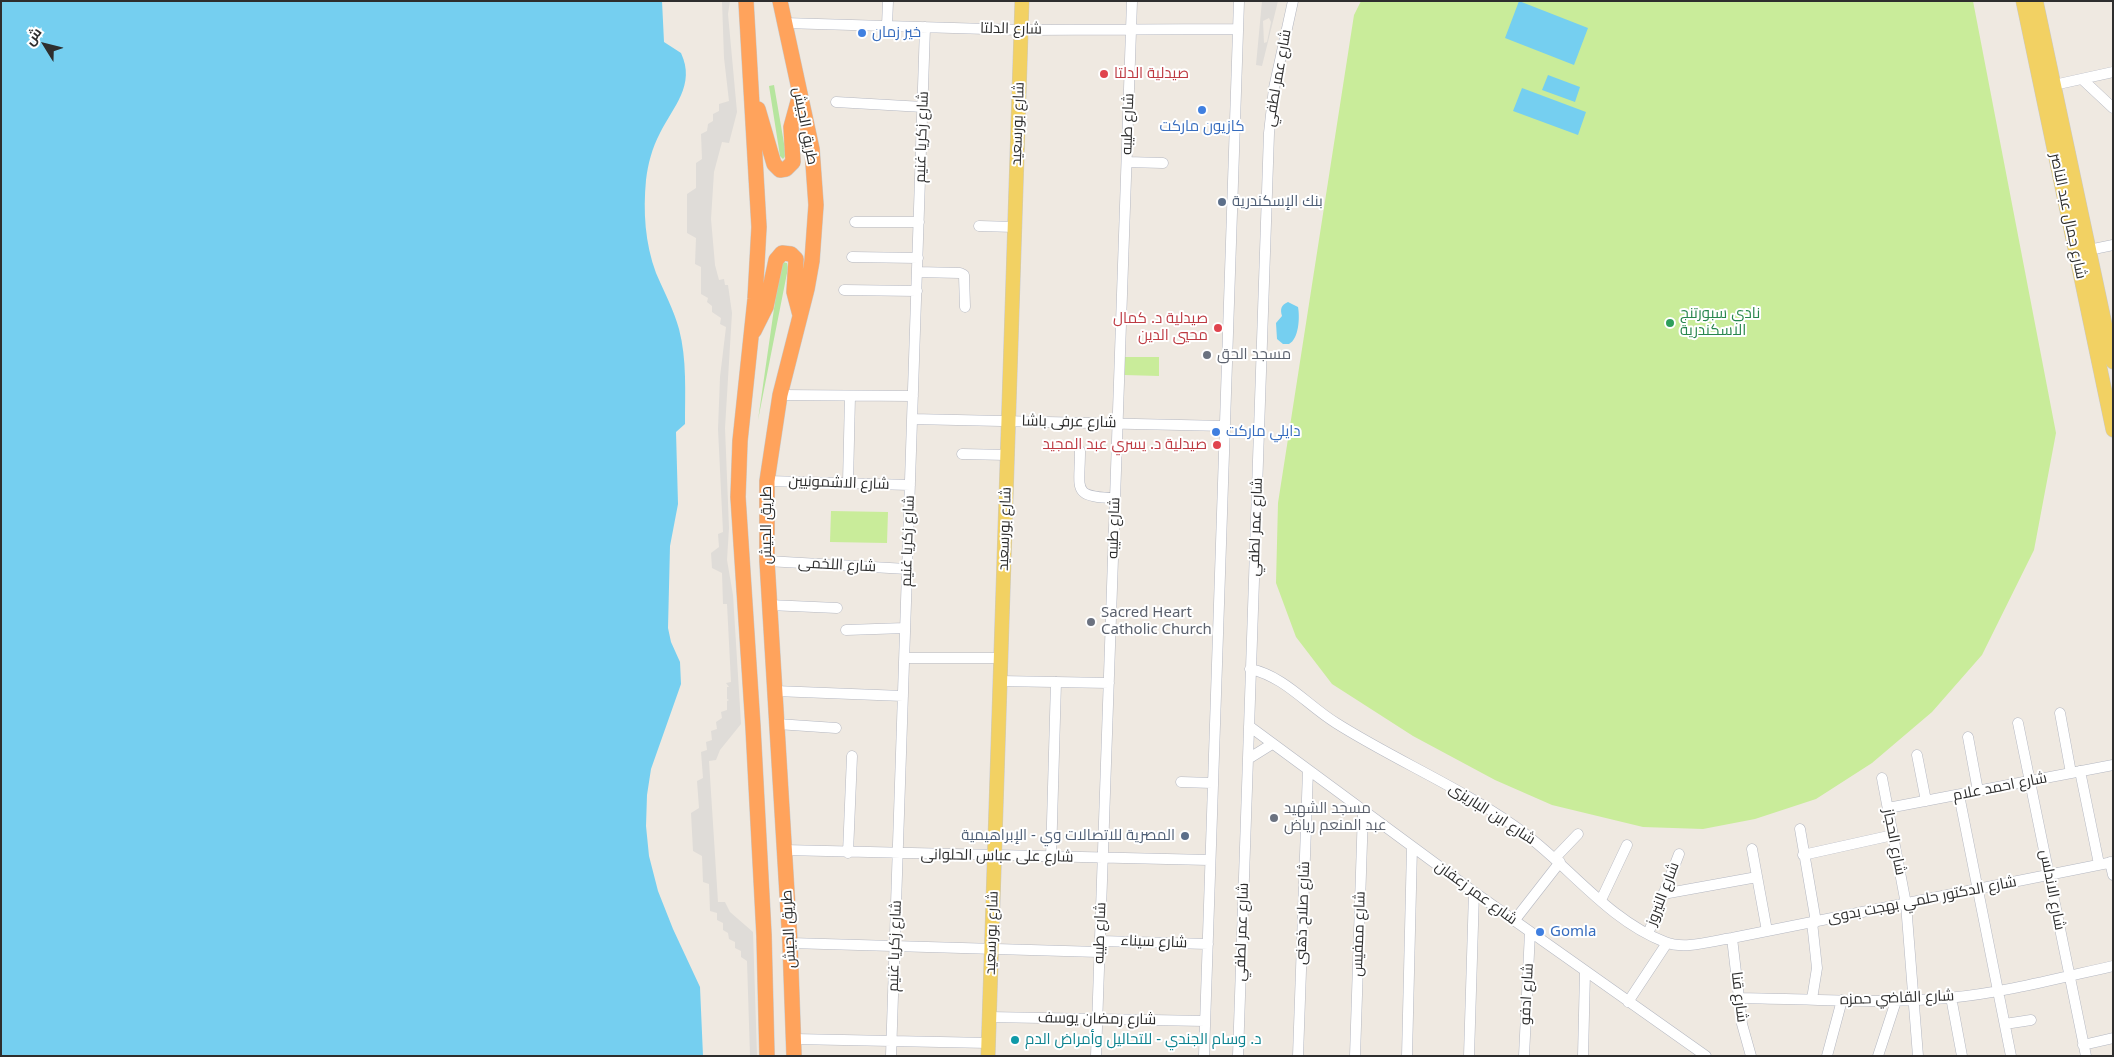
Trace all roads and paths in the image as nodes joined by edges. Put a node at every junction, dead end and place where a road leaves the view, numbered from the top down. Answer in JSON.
{"nodes":[{"id":1,"x":746,"y":1,"type":"edge"},
{"id":2,"x":780,"y":1,"type":"edge"},
{"id":3,"x":888,"y":1,"type":"edge"},
{"id":4,"x":1022,"y":1,"type":"edge"},
{"id":5,"x":1132,"y":1,"type":"edge"},
{"id":6,"x":1239,"y":1,"type":"edge"},
{"id":7,"x":1294,"y":1,"type":"edge"},
{"id":8,"x":2023,"y":1,"type":"edge"},
{"id":9,"x":2036,"y":1,"type":"edge"},
{"id":10,"x":784,"y":23,"type":"junction"},
{"id":11,"x":887,"y":26,"type":"junction"},
{"id":12,"x":925,"y":27,"type":"junction"},
{"id":13,"x":1238,"y":29,"type":"junction"},
{"id":14,"x":1021,"y":30,"type":"junction"},
{"id":15,"x":1131,"y":30,"type":"junction"},
{"id":16,"x":2113,"y":72,"type":"edge"},
{"id":17,"x":2082,"y":79,"type":"junction"},
{"id":18,"x":2054,"y":85,"type":"junction"},
{"id":19,"x":751,"y":91,"type":"junction"},
{"id":20,"x":800,"y":94,"type":"junction"},
{"id":21,"x":836,"y":102,"type":"dead end"},
{"id":22,"x":923,"y":107,"type":"junction"},
{"id":23,"x":2113,"y":108,"type":"edge"},
{"id":24,"x":1127,"y":162,"type":"junction"},
{"id":25,"x":1163,"y":163,"type":"dead end"},
{"id":26,"x":855,"y":222,"type":"dead end"},
{"id":27,"x":919,"y":222,"type":"junction"},
{"id":28,"x":979,"y":226,"type":"dead end"},
{"id":29,"x":1014,"y":227,"type":"junction"},
{"id":30,"x":2113,"y":245,"type":"edge"},
{"id":31,"x":2083,"y":252,"type":"junction"},
{"id":32,"x":852,"y":258,"type":"dead end"},
{"id":33,"x":918,"y":258,"type":"junction"},
{"id":34,"x":917,"y":272,"type":"junction"},
{"id":35,"x":844,"y":290,"type":"dead end"},
{"id":36,"x":917,"y":291,"type":"junction"},
{"id":37,"x":965,"y":307,"type":"dead end"},
{"id":38,"x":800,"y":316,"type":"junction"},
{"id":39,"x":751,"y":335,"type":"junction"},
{"id":40,"x":2112,"y":357,"type":"edge"},
{"id":41,"x":780,"y":395,"type":"junction"},
{"id":42,"x":850,"y":396,"type":"junction"},
{"id":43,"x":913,"y":396,"type":"junction"},
{"id":44,"x":912,"y":419,"type":"junction"},
{"id":45,"x":1008,"y":421,"type":"junction"},
{"id":46,"x":1118,"y":423,"type":"junction"},
{"id":47,"x":1225,"y":426,"type":"junction"},
{"id":48,"x":2113,"y":430,"type":"edge"},
{"id":49,"x":1080,"y":451,"type":"dead end"},
{"id":50,"x":962,"y":454,"type":"dead end"},
{"id":51,"x":1008,"y":455,"type":"junction"},
{"id":52,"x":767,"y":481,"type":"junction"},
{"id":53,"x":848,"y":483,"type":"junction"},
{"id":54,"x":910,"y":485,"type":"junction"},
{"id":55,"x":1115,"y":498,"type":"junction"},
{"id":56,"x":767,"y":561,"type":"junction"},
{"id":57,"x":907,"y":570,"type":"junction"},
{"id":58,"x":770,"y":605,"type":"junction"},
{"id":59,"x":837,"y":608,"type":"dead end"},
{"id":60,"x":906,"y":628,"type":"junction"},
{"id":61,"x":846,"y":630,"type":"dead end"},
{"id":62,"x":904,"y":658,"type":"junction"},
{"id":63,"x":1001,"y":658,"type":"junction"},
{"id":64,"x":1250,"y":669,"type":"junction"},
{"id":65,"x":1000,"y":682,"type":"junction"},
{"id":66,"x":1056,"y":682,"type":"junction"},
{"id":67,"x":1109,"y":683,"type":"junction"},
{"id":68,"x":775,"y":691,"type":"junction"},
{"id":69,"x":903,"y":696,"type":"junction"},
{"id":70,"x":2060,"y":713,"type":"dead end"},
{"id":71,"x":2018,"y":723,"type":"dead end"},
{"id":72,"x":777,"y":724,"type":"junction"},
{"id":73,"x":1249,"y":726,"type":"junction"},
{"id":74,"x":836,"y":728,"type":"dead end"},
{"id":75,"x":1968,"y":737,"type":"dead end"},
{"id":76,"x":1272,"y":744,"type":"junction"},
{"id":77,"x":1917,"y":755,"type":"dead end"},
{"id":78,"x":852,"y":756,"type":"dead end"},
{"id":79,"x":1248,"y":759,"type":"junction"},
{"id":80,"x":2113,"y":765,"type":"edge"},
{"id":81,"x":1308,"y":770,"type":"junction"},
{"id":82,"x":2076,"y":772,"type":"junction"},
{"id":83,"x":1882,"y":778,"type":"dead end"},
{"id":84,"x":2030,"y":781,"type":"junction"},
{"id":85,"x":1181,"y":782,"type":"dead end"},
{"id":86,"x":1212,"y":783,"type":"junction"},
{"id":87,"x":1978,"y":791,"type":"junction"},
{"id":88,"x":1959,"y":794,"type":"junction"},
{"id":89,"x":1926,"y":801,"type":"junction"},
{"id":90,"x":1888,"y":808,"type":"junction"},
{"id":91,"x":1363,"y":811,"type":"junction"},
{"id":92,"x":1800,"y":829,"type":"dead end"},
{"id":93,"x":1578,"y":834,"type":"dead end"},
{"id":94,"x":1893,"y":836,"type":"junction"},
{"id":95,"x":1627,"y":845,"type":"dead end"},
{"id":96,"x":1412,"y":847,"type":"junction"},
{"id":97,"x":1752,"y":849,"type":"dead end"},
{"id":98,"x":784,"y":850,"type":"junction"},
{"id":99,"x":848,"y":853,"type":"junction"},
{"id":100,"x":898,"y":854,"type":"junction"},
{"id":101,"x":1679,"y":854,"type":"dead end"},
{"id":102,"x":1803,"y":855,"type":"junction"},
{"id":103,"x":995,"y":856,"type":"junction"},
{"id":104,"x":1051,"y":858,"type":"junction"},
{"id":105,"x":1103,"y":859,"type":"junction"},
{"id":106,"x":1209,"y":860,"type":"junction"},
{"id":107,"x":1557,"y":860,"type":"junction"},
{"id":108,"x":2111,"y":862,"type":"edge"},
{"id":109,"x":2099,"y":864,"type":"junction"},
{"id":110,"x":2049,"y":875,"type":"junction"},
{"id":111,"x":2113,"y":875,"type":"edge"},
{"id":112,"x":1757,"y":876,"type":"junction"},
{"id":113,"x":1979,"y":889,"type":"junction"},
{"id":114,"x":1474,"y":892,"type":"junction"},
{"id":115,"x":1663,"y":894,"type":"junction"},
{"id":116,"x":1601,"y":900,"type":"junction"},
{"id":117,"x":1906,"y":904,"type":"junction"},
{"id":118,"x":1514,"y":921,"type":"junction"},
{"id":119,"x":1814,"y":922,"type":"junction"},
{"id":120,"x":1767,"y":931,"type":"junction"},
{"id":121,"x":1530,"y":932,"type":"junction"},
{"id":122,"x":1648,"y":934,"type":"junction"},
{"id":123,"x":1732,"y":938,"type":"junction"},
{"id":124,"x":1100,"y":941,"type":"junction"},
{"id":125,"x":790,"y":943,"type":"junction"},
{"id":126,"x":1667,"y":943,"type":"junction"},
{"id":127,"x":1208,"y":944,"type":"junction"},
{"id":128,"x":895,"y":946,"type":"junction"},
{"id":129,"x":992,"y":949,"type":"junction"},
{"id":130,"x":1100,"y":952,"type":"junction"},
{"id":131,"x":2113,"y":966,"type":"edge"},
{"id":132,"x":1585,"y":972,"type":"junction"},
{"id":133,"x":2069,"y":975,"type":"junction"},
{"id":134,"x":1998,"y":990,"type":"junction"},
{"id":135,"x":1951,"y":997,"type":"junction"},
{"id":136,"x":1739,"y":998,"type":"junction"},
{"id":137,"x":1812,"y":999,"type":"junction"},
{"id":138,"x":1842,"y":1000,"type":"junction"},
{"id":139,"x":1915,"y":1000,"type":"junction"},
{"id":140,"x":1896,"y":1001,"type":"junction"},
{"id":141,"x":1628,"y":1002,"type":"junction"},
{"id":142,"x":990,"y":1016,"type":"junction"},
{"id":143,"x":1097,"y":1019,"type":"junction"},
{"id":144,"x":2030,"y":1020,"type":"dead end"},
{"id":145,"x":1205,"y":1021,"type":"junction"},
{"id":146,"x":2005,"y":1024,"type":"junction"},
{"id":147,"x":2113,"y":1038,"type":"edge"},
{"id":148,"x":794,"y":1039,"type":"junction"},
{"id":149,"x":891,"y":1041,"type":"junction"},
{"id":150,"x":2083,"y":1045,"type":"junction"},
{"id":151,"x":988,"y":1050,"type":"edge"},
{"id":152,"x":767,"y":1056,"type":"edge"},
{"id":153,"x":794,"y":1056,"type":"edge"},
{"id":154,"x":891,"y":1056,"type":"edge"},
{"id":155,"x":1096,"y":1056,"type":"edge"},
{"id":156,"x":1204,"y":1056,"type":"edge"},
{"id":157,"x":1238,"y":1056,"type":"edge"},
{"id":158,"x":1298,"y":1056,"type":"edge"},
{"id":159,"x":1355,"y":1056,"type":"edge"},
{"id":160,"x":1407,"y":1056,"type":"edge"},
{"id":161,"x":1469,"y":1056,"type":"edge"},
{"id":162,"x":1524,"y":1056,"type":"edge"},
{"id":163,"x":1583,"y":1056,"type":"edge"},
{"id":164,"x":1706,"y":1056,"type":"edge"},
{"id":165,"x":1751,"y":1056,"type":"edge"},
{"id":166,"x":1827,"y":1056,"type":"edge"},
{"id":167,"x":1878,"y":1056,"type":"edge"},
{"id":168,"x":1918,"y":1056,"type":"edge"},
{"id":169,"x":1962,"y":1056,"type":"edge"},
{"id":170,"x":2011,"y":1056,"type":"edge"},
{"id":171,"x":2086,"y":1056,"type":"edge"}],
"edges":[{"from":1,"to":19,"type":"highway","name":"طريق الجيش"},
{"from":2,"to":10,"type":"highway","name":"طريق الجيش"},
{"from":3,"to":11,"type":"street"},
{"from":4,"to":14,"type":"main road","name":"شارع بورسعيد"},
{"from":5,"to":15,"type":"street","name":"شارع طيبه"},
{"from":6,"to":13,"type":"street"},
{"from":7,"to":64,"type":"street","name":"شارع عمر لطفي"},
{"from":8,"to":31,"type":"main road","name":"شارع جمال عبد الناصر"},
{"from":9,"to":18,"type":"main road","name":"شارع جمال عبد الناصر"},
{"from":10,"to":11,"type":"street","name":"شارع الدلتا"},
{"from":10,"to":20,"type":"highway","name":"طريق الجيش"},
{"from":11,"to":12,"type":"street","name":"شارع الدلتا"},
{"from":12,"to":14,"type":"street","name":"شارع الدلتا"},
{"from":12,"to":22,"type":"street","name":"شارع زكريا غنيم"},
{"from":13,"to":15,"type":"street","name":"شارع الدلتا"},
{"from":13,"to":47,"type":"street"},
{"from":14,"to":15,"type":"street","name":"شارع الدلتا"},
{"from":14,"to":29,"type":"main road","name":"شارع بورسعيد"},
{"from":15,"to":24,"type":"street","name":"شارع طيبه"},
{"from":16,"to":17,"type":"street"},
{"from":17,"to":18,"type":"street"},
{"from":17,"to":23,"type":"street"},
{"from":18,"to":31,"type":"main road","name":"شارع جمال عبد الناصر"},
{"from":19,"to":20,"type":"highway"},
{"from":19,"to":39,"type":"highway","name":"طريق الجيش"},
{"from":20,"to":38,"type":"highway","name":"طريق الجيش"},
{"from":21,"to":22,"type":"street"},
{"from":22,"to":27,"type":"street","name":"شارع زكريا غنيم"},
{"from":24,"to":25,"type":"street"},
{"from":24,"to":46,"type":"street","name":"شارع طيبه"},
{"from":26,"to":27,"type":"street"},
{"from":27,"to":33,"type":"street","name":"شارع زكريا غنيم"},
{"from":28,"to":29,"type":"street"},
{"from":29,"to":45,"type":"main road","name":"شارع بورسعيد"},
{"from":30,"to":31,"type":"street"},
{"from":31,"to":40,"type":"main road","name":"شارع جمال عبد الناصر"},
{"from":31,"to":48,"type":"main road","name":"شارع جمال عبد الناصر"},
{"from":32,"to":33,"type":"street"},
{"from":33,"to":34,"type":"street","name":"شارع زكريا غنيم"},
{"from":34,"to":36,"type":"street","name":"شارع زكريا غنيم"},
{"from":34,"to":37,"type":"street"},
{"from":35,"to":36,"type":"street"},
{"from":36,"to":43,"type":"street","name":"شارع زكريا غنيم"},
{"from":38,"to":39,"type":"highway"},
{"from":38,"to":41,"type":"highway","name":"طريق الجيش"},
{"from":39,"to":152,"type":"highway","name":"طريق الجيش"},
{"from":41,"to":42,"type":"street"},
{"from":41,"to":52,"type":"highway","name":"طريق الجيش"},
{"from":42,"to":43,"type":"street"},
{"from":42,"to":53,"type":"street"},
{"from":43,"to":44,"type":"street","name":"شارع زكريا غنيم"},
{"from":44,"to":45,"type":"street","name":"شارع عرفى باشا"},
{"from":44,"to":54,"type":"street","name":"شارع زكريا غنيم"},
{"from":45,"to":46,"type":"street","name":"شارع عرفى باشا"},
{"from":45,"to":51,"type":"main road","name":"شارع بورسعيد"},
{"from":46,"to":47,"type":"street","name":"شارع عرفى باشا"},
{"from":46,"to":55,"type":"street","name":"شارع طيبه"},
{"from":47,"to":86,"type":"street"},
{"from":49,"to":55,"type":"street"},
{"from":50,"to":51,"type":"street"},
{"from":51,"to":63,"type":"main road","name":"شارع بورسعيد"},
{"from":52,"to":53,"type":"street","name":"شارع الاشمونيين"},
{"from":52,"to":56,"type":"highway","name":"طريق الجيش"},
{"from":53,"to":54,"type":"street","name":"شارع الاشمونيين"},
{"from":54,"to":57,"type":"street","name":"شارع زكريا غنيم"},
{"from":55,"to":67,"type":"street","name":"شارع طيبه"},
{"from":56,"to":57,"type":"street","name":"شارع اللخمى"},
{"from":56,"to":58,"type":"highway","name":"طريق الجيش"},
{"from":57,"to":60,"type":"street","name":"شارع زكريا غنيم"},
{"from":58,"to":59,"type":"street"},
{"from":58,"to":68,"type":"highway","name":"طريق الجيش"},
{"from":60,"to":61,"type":"street"},
{"from":60,"to":62,"type":"street","name":"شارع زكريا غنيم"},
{"from":62,"to":63,"type":"street"},
{"from":62,"to":69,"type":"street","name":"شارع زكريا غنيم"},
{"from":63,"to":65,"type":"main road","name":"شارع بورسعيد"},
{"from":64,"to":73,"type":"street","name":"شارع عمر لطفي"},
{"from":64,"to":107,"type":"street","name":"شارع ابن الباريزى"},
{"from":65,"to":66,"type":"street"},
{"from":65,"to":103,"type":"main road","name":"شارع بورسعيد"},
{"from":66,"to":67,"type":"street"},
{"from":66,"to":104,"type":"street"},
{"from":67,"to":105,"type":"street","name":"شارع طيبه"},
{"from":68,"to":69,"type":"street"},
{"from":68,"to":72,"type":"highway","name":"طريق الجيش"},
{"from":69,"to":100,"type":"street","name":"شارع زكريا غنيم"},
{"from":70,"to":82,"type":"street"},
{"from":71,"to":84,"type":"street","name":"شارع الاندلس"},
{"from":72,"to":74,"type":"street"},
{"from":72,"to":98,"type":"highway","name":"طريق الجيش"},
{"from":73,"to":76,"type":"street","name":"شارع عمر زعفان"},
{"from":73,"to":79,"type":"street","name":"شارع عمر لطفي"},
{"from":75,"to":87,"type":"street"},
{"from":76,"to":79,"type":"street"},
{"from":76,"to":81,"type":"street","name":"شارع عمر زعفان"},
{"from":77,"to":89,"type":"street"},
{"from":78,"to":99,"type":"street"},
{"from":79,"to":157,"type":"street","name":"شارع عمر لطفي"},
{"from":80,"to":82,"type":"street","name":"شارع احمد علام"},
{"from":81,"to":91,"type":"street","name":"شارع عمر زعفان"},
{"from":81,"to":158,"type":"street","name":"شارع صلاح ذهنى"},
{"from":82,"to":84,"type":"street","name":"شارع احمد علام"},
{"from":82,"to":109,"type":"street"},
{"from":83,"to":90,"type":"street","name":"شارع الحجاز"},
{"from":84,"to":87,"type":"street","name":"شارع احمد علام"},
{"from":84,"to":110,"type":"street","name":"شارع الاندلس"},
{"from":85,"to":86,"type":"street"},
{"from":86,"to":106,"type":"street"},
{"from":87,"to":88,"type":"street","name":"شارع احمد علام"},
{"from":88,"to":89,"type":"street","name":"شارع احمد علام"},
{"from":88,"to":113,"type":"street"},
{"from":89,"to":90,"type":"street","name":"شارع احمد علام"},
{"from":90,"to":94,"type":"street","name":"شارع الحجاز"},
{"from":91,"to":96,"type":"street","name":"شارع عمر زعفان"},
{"from":91,"to":159,"type":"street","name":"شارع ممفيس"},
{"from":92,"to":102,"type":"street"},
{"from":93,"to":107,"type":"street"},
{"from":94,"to":102,"type":"street"},
{"from":94,"to":117,"type":"street","name":"شارع الحجاز"},
{"from":95,"to":116,"type":"street"},
{"from":96,"to":114,"type":"street","name":"شارع عمر زعفان"},
{"from":96,"to":160,"type":"street"},
{"from":97,"to":112,"type":"street"},
{"from":98,"to":99,"type":"street","name":"شارع على عباس الحلوانى"},
{"from":98,"to":125,"type":"highway","name":"طريق الجيش"},
{"from":99,"to":100,"type":"street","name":"شارع على عباس الحلوانى"},
{"from":100,"to":103,"type":"street","name":"شارع على عباس الحلوانى"},
{"from":100,"to":128,"type":"street","name":"شارع زكريا غنيم"},
{"from":101,"to":115,"type":"street","name":"شارع النيروز"},
{"from":102,"to":119,"type":"street"},
{"from":103,"to":104,"type":"street","name":"شارع على عباس الحلوانى"},
{"from":103,"to":129,"type":"main road","name":"شارع بورسعيد"},
{"from":104,"to":105,"type":"street","name":"شارع على عباس الحلوانى"},
{"from":105,"to":106,"type":"street","name":"شارع على عباس الحلوانى"},
{"from":105,"to":124,"type":"street","name":"شارع طيبه"},
{"from":106,"to":127,"type":"street"},
{"from":107,"to":116,"type":"street","name":"شارع ابن الباريزى"},
{"from":107,"to":118,"type":"street"},
{"from":108,"to":109,"type":"street","name":"شارع الدكتور حلمي بهجت بدوى"},
{"from":108,"to":111,"type":"street"},
{"from":109,"to":110,"type":"street","name":"شارع الدكتور حلمي بهجت بدوى"},
{"from":110,"to":113,"type":"street","name":"شارع الدكتور حلمي بهجت بدوى"},
{"from":110,"to":133,"type":"street","name":"شارع الاندلس"},
{"from":112,"to":115,"type":"street"},
{"from":112,"to":120,"type":"street"},
{"from":113,"to":117,"type":"street","name":"شارع الدكتور حلمي بهجت بدوى"},
{"from":113,"to":134,"type":"street"},
{"from":114,"to":118,"type":"street","name":"شارع عمر زعفان"},
{"from":114,"to":161,"type":"street"},
{"from":115,"to":122,"type":"street","name":"شارع النيروز"},
{"from":116,"to":122,"type":"street","name":"شارع ابن الباريزى"},
{"from":117,"to":119,"type":"street","name":"شارع الدكتور حلمي بهجت بدوى"},
{"from":117,"to":139,"type":"street","name":"شارع الحجاز"},
{"from":118,"to":121,"type":"street","name":"شارع عمر زعفان"},
{"from":119,"to":120,"type":"street","name":"شارع الدكتور حلمي بهجت بدوى"},
{"from":119,"to":137,"type":"street"},
{"from":120,"to":123,"type":"street","name":"شارع الدكتور حلمي بهجت بدوى"},
{"from":121,"to":132,"type":"street","name":"شارع عمر زعفان"},
{"from":121,"to":162,"type":"street","name":"شارع ادفو"},
{"from":122,"to":126,"type":"street","name":"شارع ابن الباريزى"},
{"from":123,"to":126,"type":"street","name":"شارع ابن الباريزى"},
{"from":123,"to":136,"type":"street","name":"شارع قنا"},
{"from":124,"to":127,"type":"street","name":"شارع سيناء"},
{"from":124,"to":130,"type":"street","name":"شارع طيبه"},
{"from":125,"to":128,"type":"street"},
{"from":125,"to":148,"type":"highway","name":"طريق الجيش"},
{"from":126,"to":141,"type":"street"},
{"from":127,"to":145,"type":"street"},
{"from":128,"to":129,"type":"street"},
{"from":128,"to":149,"type":"street","name":"شارع زكريا غنيم"},
{"from":129,"to":130,"type":"street"},
{"from":129,"to":142,"type":"main road","name":"شارع بورسعيد"},
{"from":130,"to":143,"type":"street","name":"شارع طيبه"},
{"from":131,"to":133,"type":"street","name":"شارع القاضي حمزه"},
{"from":132,"to":141,"type":"street","name":"شارع عمر زعفان"},
{"from":132,"to":163,"type":"street"},
{"from":133,"to":134,"type":"street","name":"شارع القاضي حمزه"},
{"from":133,"to":150,"type":"street","name":"شارع الاندلس"},
{"from":134,"to":135,"type":"street","name":"شارع القاضي حمزه"},
{"from":134,"to":146,"type":"street"},
{"from":135,"to":139,"type":"street","name":"شارع القاضي حمزه"},
{"from":135,"to":169,"type":"street"},
{"from":136,"to":137,"type":"street","name":"شارع القاضي حمزه"},
{"from":136,"to":165,"type":"street","name":"شارع قنا"},
{"from":137,"to":138,"type":"street","name":"شارع القاضي حمزه"},
{"from":138,"to":140,"type":"street","name":"شارع القاضي حمزه"},
{"from":138,"to":166,"type":"street"},
{"from":139,"to":140,"type":"street","name":"شارع القاضي حمزه"},
{"from":139,"to":168,"type":"street","name":"شارع الحجاز"},
{"from":140,"to":167,"type":"street"},
{"from":141,"to":164,"type":"street","name":"شارع عمر زعفان"},
{"from":142,"to":143,"type":"street","name":"شارع رمضان يوسف"},
{"from":142,"to":151,"type":"main road","name":"شارع بورسعيد"},
{"from":143,"to":145,"type":"street","name":"شارع رمضان يوسف"},
{"from":143,"to":155,"type":"street","name":"شارع طيبه"},
{"from":144,"to":146,"type":"street"},
{"from":145,"to":156,"type":"street"},
{"from":146,"to":170,"type":"street"},
{"from":147,"to":150,"type":"street"},
{"from":148,"to":149,"type":"street"},
{"from":148,"to":153,"type":"highway","name":"طريق الجيش"},
{"from":149,"to":151,"type":"street"},
{"from":149,"to":154,"type":"street","name":"شارع زكريا غنيم"},
{"from":150,"to":171,"type":"street","name":"شارع الاندلس"}]}
